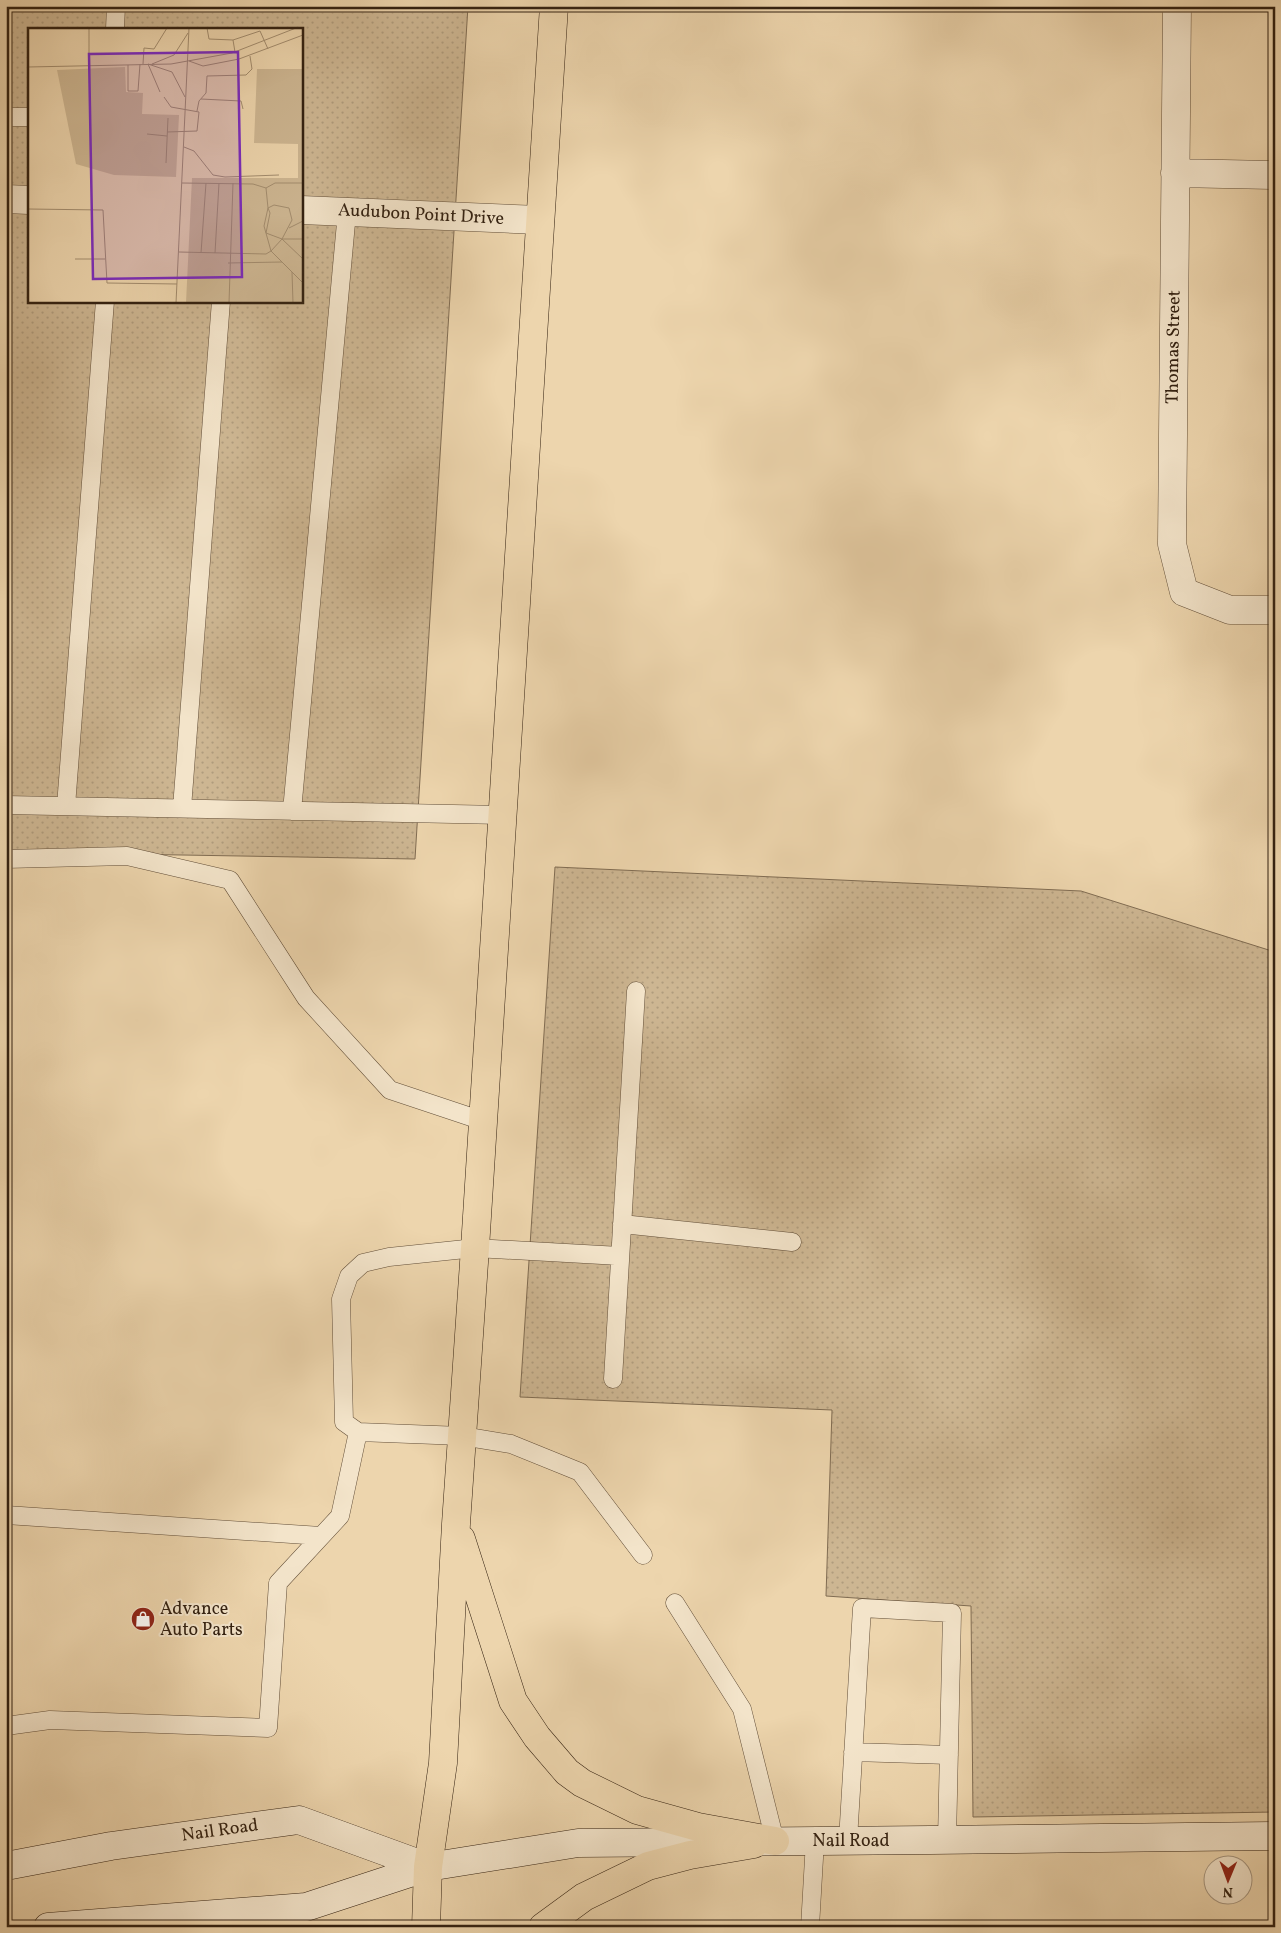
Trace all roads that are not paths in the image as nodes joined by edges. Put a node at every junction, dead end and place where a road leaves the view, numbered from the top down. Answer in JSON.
{"nodes":[{"id":1,"x":116,"y":6,"type":"edge"},
{"id":2,"x":554,"y":6,"type":"edge"},
{"id":3,"x":1177,"y":6,"type":"edge"},
{"id":4,"x":115,"y":28,"type":"edge"},
{"id":5,"x":6,"y":117,"type":"edge"},
{"id":6,"x":28,"y":117,"type":"edge"},
{"id":7,"x":1175,"y":173,"type":"junction"},
{"id":8,"x":1275,"y":175,"type":"edge"},
{"id":9,"x":6,"y":199,"type":"edge"},
{"id":10,"x":28,"y":200,"type":"edge"},
{"id":11,"x":302,"y":210,"type":"edge"},
{"id":12,"x":347,"y":212,"type":"junction"},
{"id":13,"x":540,"y":220,"type":"junction"},
{"id":14,"x":105,"y":302,"type":"edge"},
{"id":15,"x":221,"y":302,"type":"edge"},
{"id":16,"x":1275,"y":610,"type":"edge"},
{"id":17,"x":6,"y":805,"type":"edge"},
{"id":18,"x":66,"y":806,"type":"junction"},
{"id":19,"x":182,"y":808,"type":"junction"},
{"id":20,"x":292,"y":810,"type":"junction"},
{"id":21,"x":502,"y":815,"type":"junction"},
{"id":22,"x":6,"y":859,"type":"edge"},
{"id":23,"x":636,"y":991,"type":"dead end"},
{"id":24,"x":483,"y":1121,"type":"junction"},
{"id":25,"x":622,"y":1224,"type":"junction"},
{"id":26,"x":792,"y":1242,"type":"dead end"},
{"id":27,"x":475,"y":1248,"type":"junction"},
{"id":28,"x":620,"y":1256,"type":"junction"},
{"id":29,"x":613,"y":1379,"type":"dead end"},
{"id":30,"x":358,"y":1432,"type":"junction"},
{"id":31,"x":462,"y":1436,"type":"junction"},
{"id":32,"x":6,"y":1515,"type":"edge"},
{"id":33,"x":456,"y":1524,"type":"junction"},
{"id":34,"x":321,"y":1536,"type":"junction"},
{"id":35,"x":644,"y":1556,"type":"dead end"},
{"id":36,"x":675,"y":1603,"type":"dead end"},
{"id":37,"x":6,"y":1726,"type":"edge"},
{"id":38,"x":853,"y":1752,"type":"junction"},
{"id":39,"x":949,"y":1755,"type":"junction"},
{"id":40,"x":1275,"y":1836,"type":"edge"},
{"id":41,"x":848,"y":1840,"type":"junction"},
{"id":42,"x":947,"y":1840,"type":"junction"},
{"id":43,"x":775,"y":1841,"type":"junction"},
{"id":44,"x":815,"y":1841,"type":"junction"},
{"id":45,"x":6,"y":1866,"type":"edge"},
{"id":46,"x":428,"y":1867,"type":"junction"},
{"id":47,"x":48,"y":1927,"type":"edge"},
{"id":48,"x":426,"y":1927,"type":"edge"},
{"id":49,"x":543,"y":1927,"type":"edge"},
{"id":50,"x":810,"y":1927,"type":"edge"}],
"edges":[{"from":1,"to":4,"type":"lane"},
{"from":2,"to":13,"type":"main road"},
{"from":3,"to":7,"type":"street","name":"Thomas Street"},
{"from":5,"to":6,"type":"lane"},
{"from":7,"to":8,"type":"street"},
{"from":7,"to":16,"type":"street","name":"Thomas Street"},
{"from":9,"to":10,"type":"street"},
{"from":11,"to":12,"type":"street","name":"Audubon Point Drive"},
{"from":12,"to":13,"type":"street","name":"Audubon Point Drive"},
{"from":12,"to":20,"type":"lane"},
{"from":13,"to":21,"type":"main road"},
{"from":14,"to":18,"type":"lane"},
{"from":15,"to":19,"type":"lane"},
{"from":17,"to":18,"type":"lane"},
{"from":18,"to":19,"type":"lane"},
{"from":19,"to":20,"type":"lane"},
{"from":20,"to":21,"type":"lane"},
{"from":21,"to":24,"type":"main road"},
{"from":22,"to":24,"type":"lane"},
{"from":23,"to":25,"type":"lane"},
{"from":24,"to":27,"type":"main road"},
{"from":25,"to":26,"type":"lane"},
{"from":25,"to":28,"type":"lane"},
{"from":27,"to":28,"type":"lane"},
{"from":27,"to":30,"type":"lane"},
{"from":27,"to":31,"type":"main road"},
{"from":28,"to":29,"type":"lane"},
{"from":30,"to":31,"type":"lane"},
{"from":30,"to":34,"type":"lane"},
{"from":31,"to":33,"type":"main road"},
{"from":31,"to":35,"type":"lane"},
{"from":32,"to":34,"type":"lane"},
{"from":33,"to":43,"type":"main road"},
{"from":33,"to":46,"type":"main road"},
{"from":34,"to":37,"type":"lane"},
{"from":36,"to":43,"type":"lane"},
{"from":38,"to":39,"type":"lane"},
{"from":38,"to":39,"type":"lane"},
{"from":38,"to":41,"type":"lane"},
{"from":39,"to":42,"type":"lane"},
{"from":40,"to":42,"type":"street","name":"Nail Road"},
{"from":41,"to":42,"type":"street","name":"Nail Road"},
{"from":41,"to":44,"type":"street","name":"Nail Road"},
{"from":43,"to":44,"type":"street","name":"Nail Road"},
{"from":43,"to":46,"type":"street","name":"Nail Road"},
{"from":43,"to":49,"type":"main road"},
{"from":44,"to":50,"type":"lane"},
{"from":45,"to":46,"type":"street","name":"Nail Road"},
{"from":46,"to":47,"type":"street","name":"Nail Road"},
{"from":46,"to":48,"type":"main road"}]}
